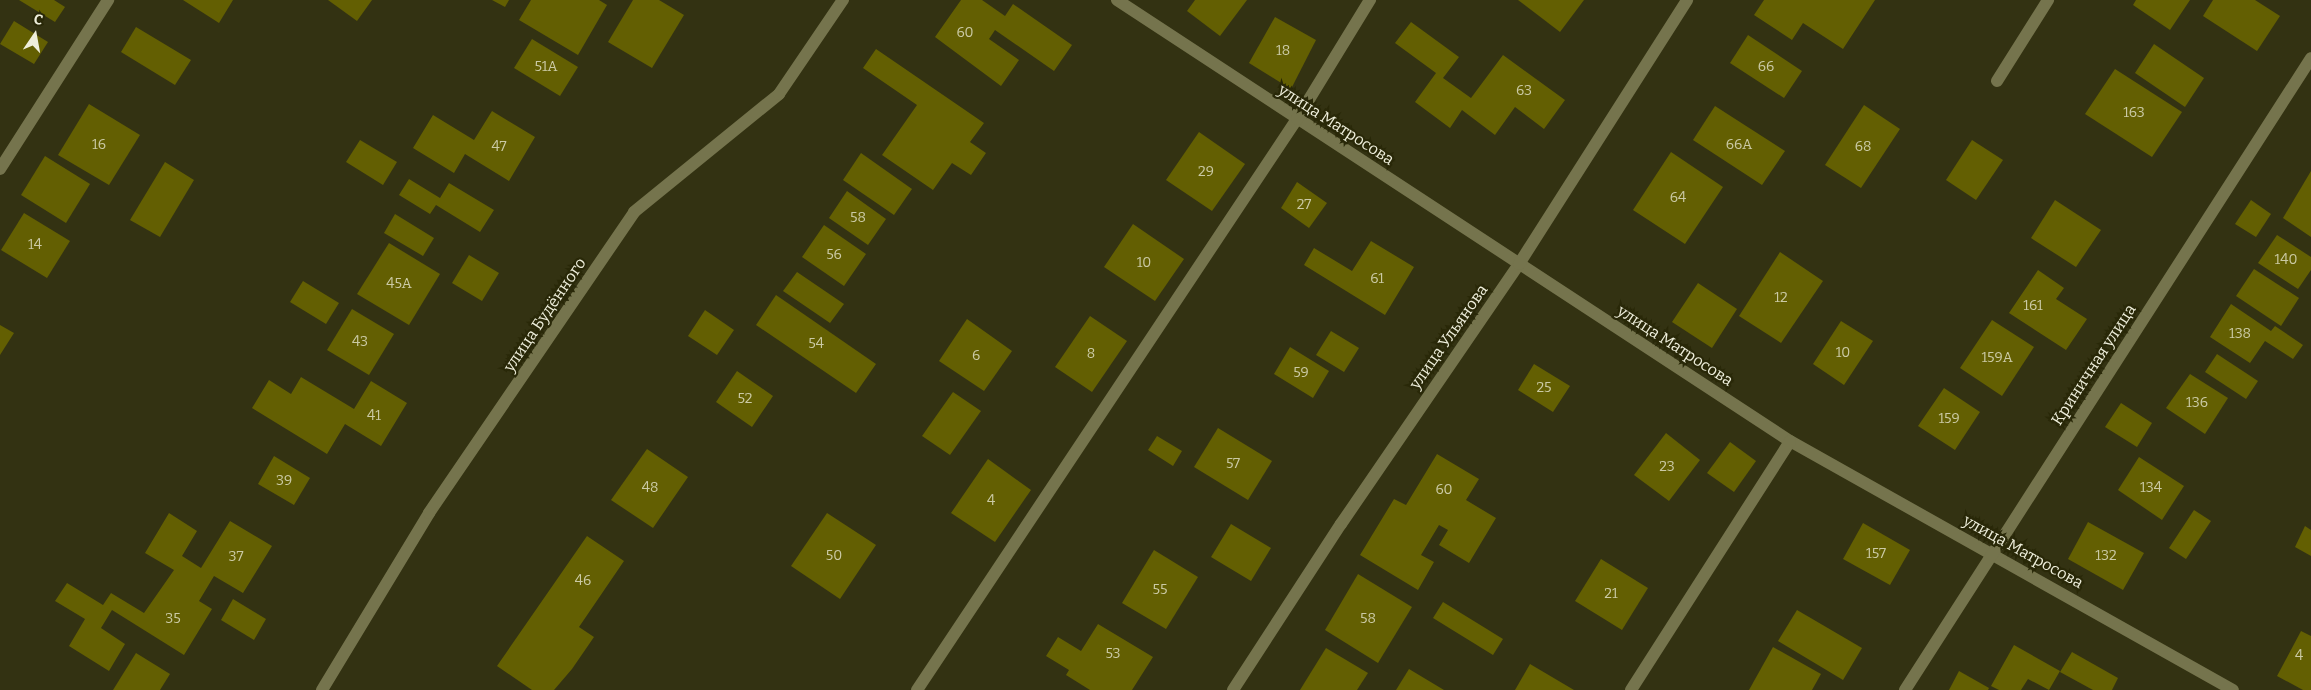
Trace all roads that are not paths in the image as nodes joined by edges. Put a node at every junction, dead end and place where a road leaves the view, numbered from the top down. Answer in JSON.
{"nodes":[{"id":1,"x":108,"y":0,"type":"edge"},
{"id":2,"x":844,"y":0,"type":"edge"},
{"id":3,"x":1117,"y":0,"type":"edge"},
{"id":4,"x":1370,"y":0,"type":"edge"},
{"id":5,"x":1687,"y":0,"type":"edge"},
{"id":6,"x":2048,"y":0,"type":"edge"},
{"id":7,"x":2311,"y":58,"type":"edge"},
{"id":8,"x":1997,"y":81,"type":"dead end"},
{"id":9,"x":1297,"y":119,"type":"junction"},
{"id":10,"x":0,"y":170,"type":"edge"},
{"id":11,"x":1519,"y":264,"type":"junction"},
{"id":12,"x":1790,"y":441,"type":"junction"},
{"id":13,"x":1992,"y":553,"type":"junction"},
{"id":14,"x":322,"y":690,"type":"edge"},
{"id":15,"x":917,"y":690,"type":"edge"},
{"id":16,"x":1233,"y":690,"type":"edge"},
{"id":17,"x":1631,"y":690,"type":"edge"},
{"id":18,"x":1905,"y":690,"type":"edge"},
{"id":19,"x":2233,"y":690,"type":"edge"}],
"edges":[{"from":1,"to":10,"type":"street"},
{"from":2,"to":14,"type":"street","name":"улица Будённого"},
{"from":3,"to":9,"type":"street","name":"улица Матросова"},
{"from":4,"to":9,"type":"street"},
{"from":5,"to":11,"type":"street","name":"улица Ульянова"},
{"from":6,"to":8,"type":"street"},
{"from":7,"to":13,"type":"street","name":"Криничная улица"},
{"from":9,"to":11,"type":"street","name":"улица Матросова"},
{"from":9,"to":15,"type":"street"},
{"from":11,"to":12,"type":"street","name":"улица Матросова"},
{"from":11,"to":16,"type":"street","name":"улица Ульянова"},
{"from":12,"to":13,"type":"street","name":"улица Матросова"},
{"from":12,"to":17,"type":"street"},
{"from":13,"to":18,"type":"street","name":"Криничная улица"},
{"from":13,"to":19,"type":"street","name":"улица Матросова"}]}
